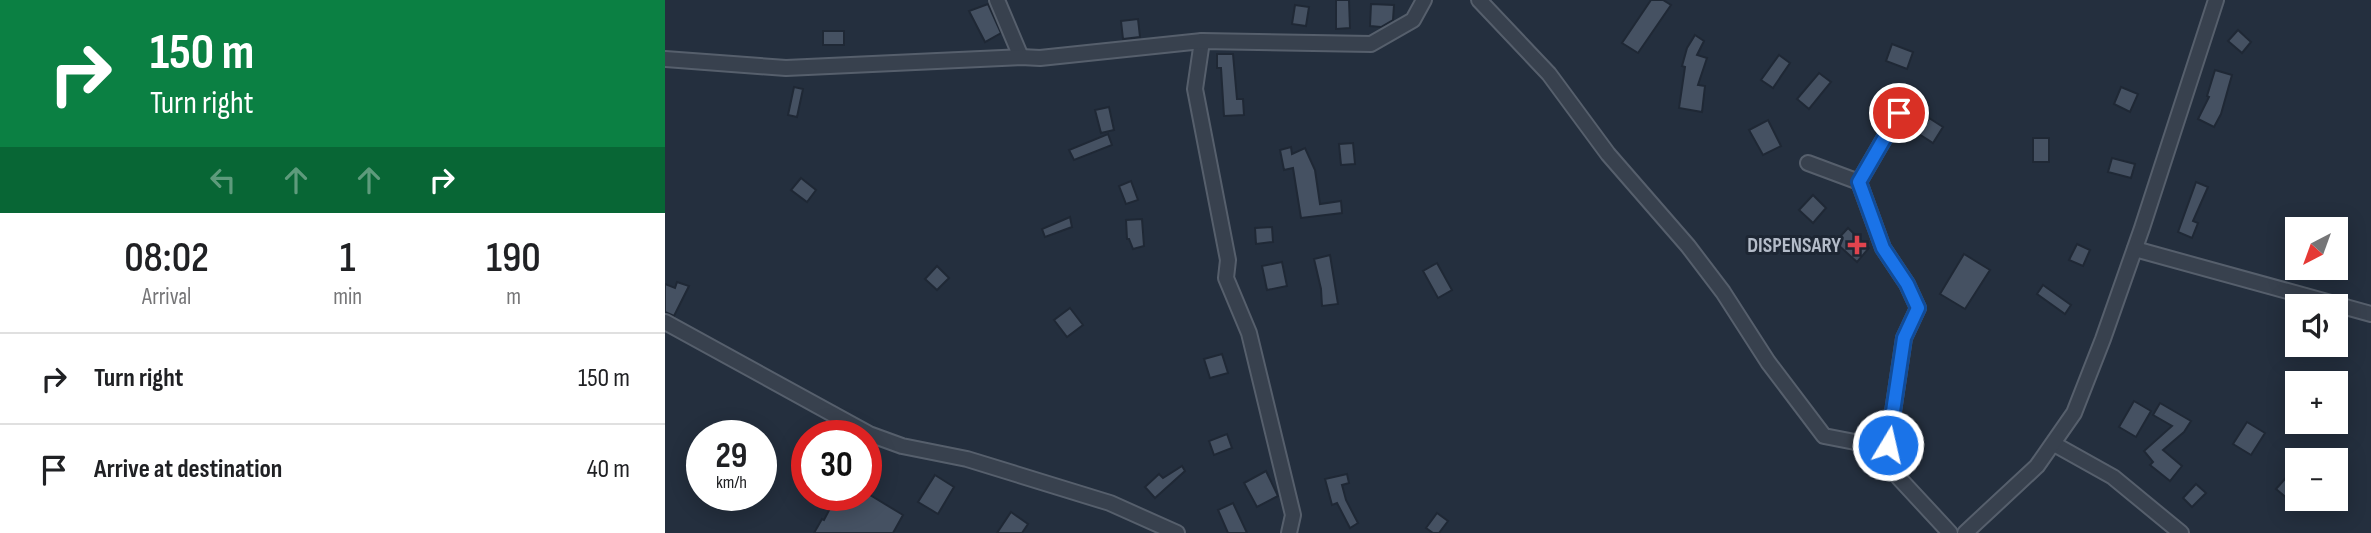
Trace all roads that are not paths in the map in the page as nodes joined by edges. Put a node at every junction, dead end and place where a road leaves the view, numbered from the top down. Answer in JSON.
{"nodes":[{"id":1,"x":997,"y":0,"type":"edge"},
{"id":2,"x":1424,"y":0,"type":"edge"},
{"id":3,"x":1479,"y":0,"type":"edge"},
{"id":4,"x":2216,"y":0,"type":"edge"},
{"id":5,"x":1202,"y":41,"type":"junction"},
{"id":6,"x":1021,"y":57,"type":"junction"},
{"id":7,"x":665,"y":59,"type":"edge"},
{"id":8,"x":1899,"y":113,"type":"dead end"},
{"id":9,"x":1808,"y":163,"type":"dead end"},
{"id":10,"x":1859,"y":182,"type":"junction"},
{"id":11,"x":2135,"y":249,"type":"junction"},
{"id":12,"x":2371,"y":314,"type":"edge"},
{"id":13,"x":665,"y":323,"type":"edge"},
{"id":14,"x":2053,"y":444,"type":"junction"},
{"id":15,"x":1888,"y":445,"type":"junction"},
{"id":16,"x":1177,"y":533,"type":"edge"},
{"id":17,"x":1289,"y":533,"type":"edge"},
{"id":18,"x":1950,"y":533,"type":"edge"},
{"id":19,"x":1965,"y":533,"type":"edge"},
{"id":20,"x":2181,"y":533,"type":"edge"}],
"edges":[{"from":1,"to":6,"type":"street"},
{"from":2,"to":5,"type":"street"},
{"from":3,"to":15,"type":"street"},
{"from":4,"to":11,"type":"street"},
{"from":5,"to":6,"type":"street"},
{"from":5,"to":17,"type":"street"},
{"from":6,"to":7,"type":"street"},
{"from":8,"to":10,"type":"street"},
{"from":9,"to":10,"type":"street"},
{"from":10,"to":15,"type":"street"},
{"from":11,"to":12,"type":"street"},
{"from":11,"to":14,"type":"street"},
{"from":13,"to":16,"type":"street"},
{"from":14,"to":19,"type":"street"},
{"from":14,"to":20,"type":"street"},
{"from":15,"to":18,"type":"street"}]}
